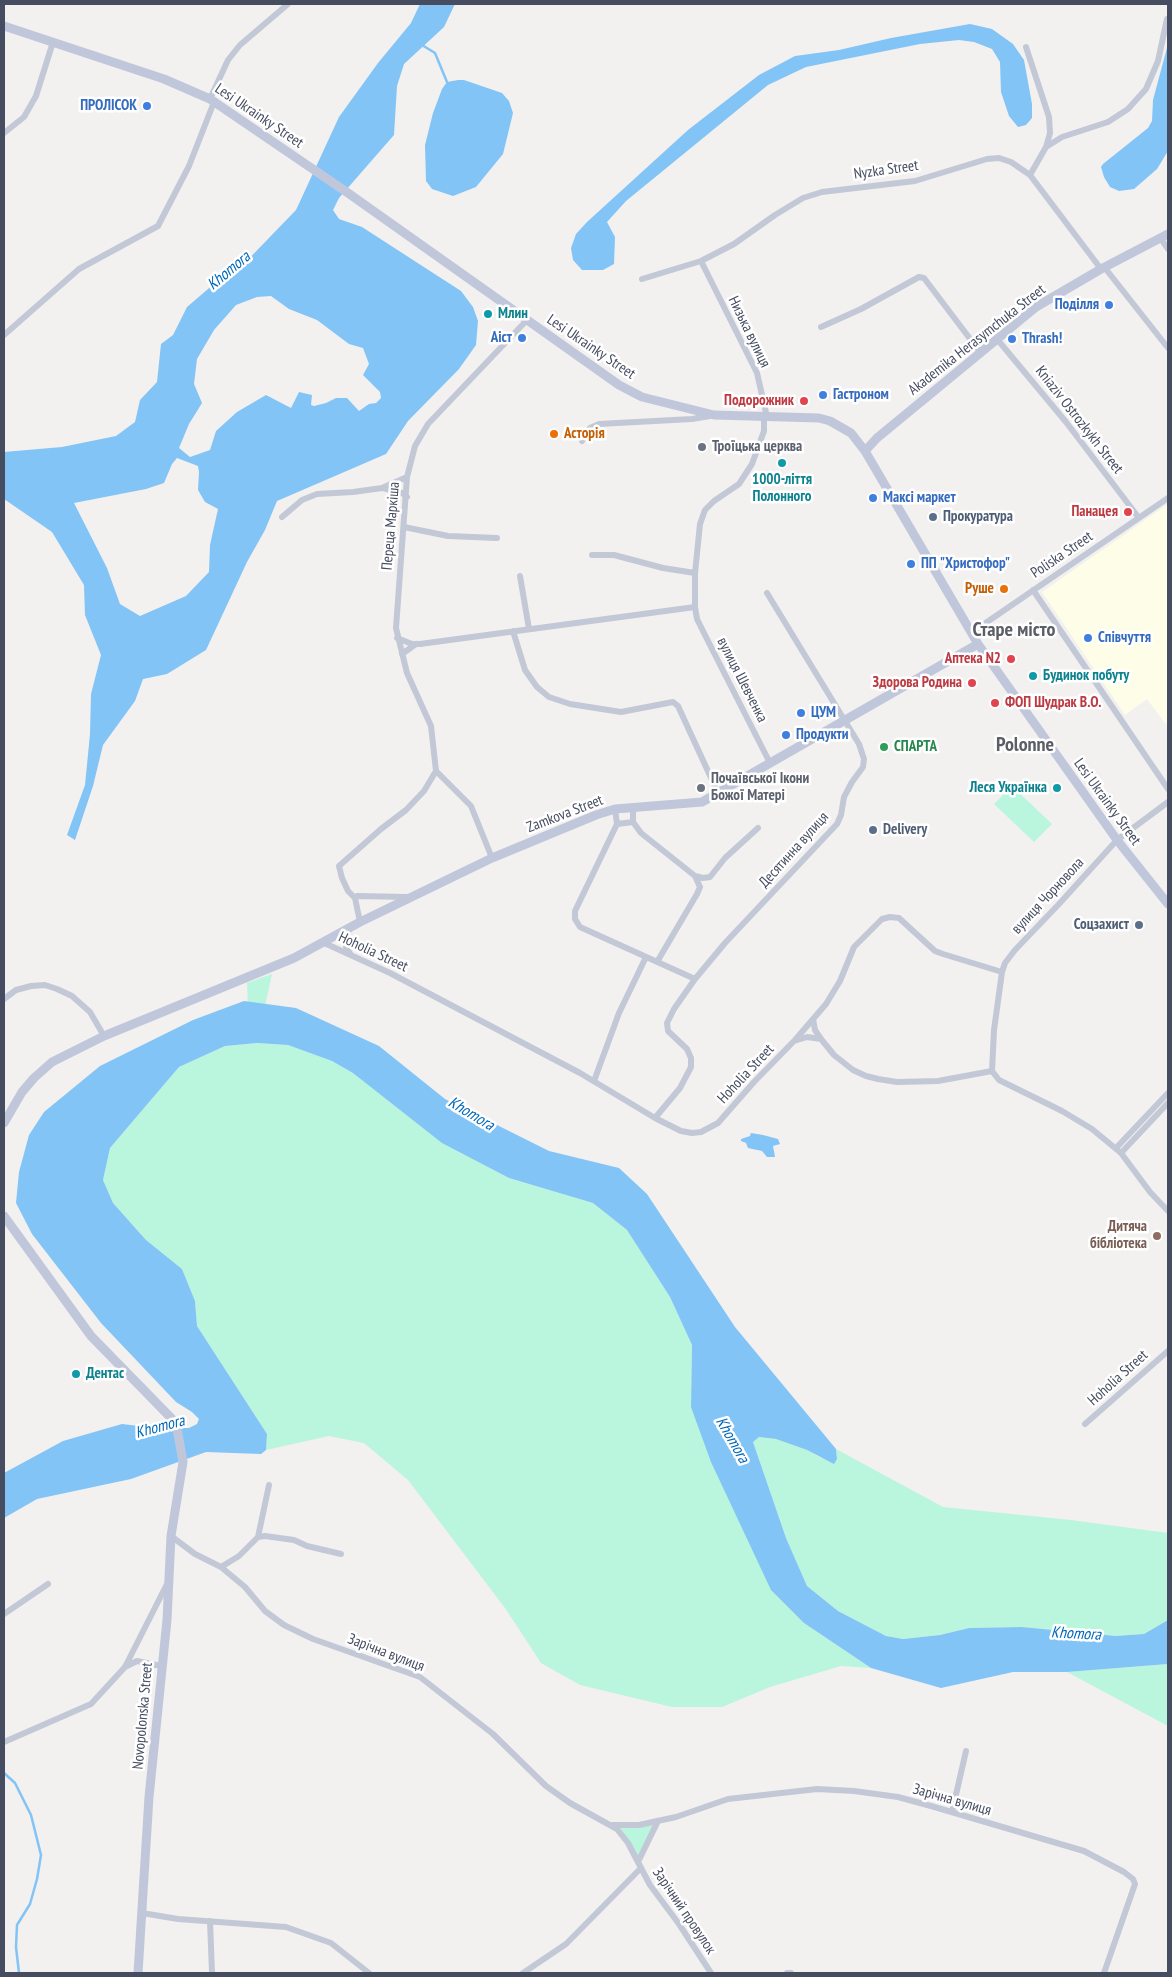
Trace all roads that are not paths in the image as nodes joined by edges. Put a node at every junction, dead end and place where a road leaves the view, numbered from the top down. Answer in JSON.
{"nodes":[{"id":1,"x":288,"y":4,"type":"edge"},
{"id":2,"x":1167,"y":19,"type":"dead end"},
{"id":3,"x":4,"y":26,"type":"edge"},
{"id":4,"x":52,"y":42,"type":"junction"},
{"id":5,"x":1026,"y":47,"type":"dead end"},
{"id":6,"x":212,"y":100,"type":"junction"},
{"id":7,"x":4,"y":132,"type":"edge"},
{"id":8,"x":1046,"y":147,"type":"junction"},
{"id":9,"x":1030,"y":175,"type":"junction"},
{"id":10,"x":1164,"y":237,"type":"edge"},
{"id":11,"x":1168,"y":249,"type":"edge"},
{"id":12,"x":701,"y":261,"type":"junction"},
{"id":13,"x":1103,"y":268,"type":"junction"},
{"id":14,"x":642,"y":279,"type":"dead end"},
{"id":15,"x":526,"y":320,"type":"junction"},
{"id":16,"x":821,"y":327,"type":"dead end"},
{"id":17,"x":4,"y":335,"type":"edge"},
{"id":18,"x":997,"y":339,"type":"junction"},
{"id":19,"x":1168,"y":348,"type":"edge"},
{"id":20,"x":980,"y":352,"type":"junction"},
{"id":21,"x":714,"y":415,"type":"junction"},
{"id":22,"x":765,"y":417,"type":"junction"},
{"id":23,"x":582,"y":441,"type":"dead end"},
{"id":24,"x":866,"y":451,"type":"junction"},
{"id":25,"x":407,"y":477,"type":"junction"},
{"id":26,"x":382,"y":488,"type":"junction"},
{"id":27,"x":407,"y":497,"type":"junction"},
{"id":28,"x":1168,"y":498,"type":"edge"},
{"id":29,"x":282,"y":517,"type":"dead end"},
{"id":30,"x":1139,"y":518,"type":"junction"},
{"id":31,"x":404,"y":527,"type":"junction"},
{"id":32,"x":497,"y":538,"type":"dead end"},
{"id":33,"x":592,"y":555,"type":"dead end"},
{"id":34,"x":695,"y":573,"type":"junction"},
{"id":35,"x":520,"y":576,"type":"dead end"},
{"id":36,"x":1033,"y":590,"type":"junction"},
{"id":37,"x":767,"y":594,"type":"dead end"},
{"id":38,"x":695,"y":607,"type":"junction"},
{"id":39,"x":529,"y":629,"type":"junction"},
{"id":40,"x":513,"y":632,"type":"junction"},
{"id":41,"x":971,"y":633,"type":"junction"},
{"id":42,"x":397,"y":638,"type":"junction"},
{"id":43,"x":416,"y":644,"type":"junction"},
{"id":44,"x":978,"y":644,"type":"junction"},
{"id":45,"x":402,"y":654,"type":"junction"},
{"id":46,"x":844,"y":721,"type":"junction"},
{"id":47,"x":770,"y":763,"type":"junction"},
{"id":48,"x":436,"y":770,"type":"junction"},
{"id":49,"x":1168,"y":789,"type":"edge"},
{"id":50,"x":718,"y":793,"type":"junction"},
{"id":51,"x":1168,"y":802,"type":"edge"},
{"id":52,"x":633,"y":808,"type":"junction"},
{"id":53,"x":615,"y":810,"type":"junction"},
{"id":54,"x":633,"y":822,"type":"junction"},
{"id":55,"x":617,"y":824,"type":"junction"},
{"id":56,"x":758,"y":828,"type":"dead end"},
{"id":57,"x":1117,"y":840,"type":"junction"},
{"id":58,"x":492,"y":858,"type":"junction"},
{"id":59,"x":695,"y":876,"type":"junction"},
{"id":60,"x":710,"y":877,"type":"junction"},
{"id":61,"x":697,"y":894,"type":"junction"},
{"id":62,"x":355,"y":898,"type":"junction"},
{"id":63,"x":412,"y":898,"type":"junction"},
{"id":64,"x":1168,"y":904,"type":"edge"},
{"id":65,"x":360,"y":922,"type":"junction"},
{"id":66,"x":348,"y":928,"type":"junction"},
{"id":67,"x":322,"y":942,"type":"junction"},
{"id":68,"x":351,"y":955,"type":"junction"},
{"id":69,"x":646,"y":957,"type":"junction"},
{"id":70,"x":658,"y":962,"type":"junction"},
{"id":71,"x":1002,"y":972,"type":"junction"},
{"id":72,"x":695,"y":979,"type":"junction"},
{"id":73,"x":4,"y":999,"type":"edge"},
{"id":74,"x":813,"y":1019,"type":"junction"},
{"id":75,"x":104,"y":1036,"type":"junction"},
{"id":76,"x":821,"y":1039,"type":"junction"},
{"id":77,"x":794,"y":1041,"type":"junction"},
{"id":78,"x":992,"y":1071,"type":"junction"},
{"id":79,"x":594,"y":1081,"type":"junction"},
{"id":80,"x":1168,"y":1093,"type":"edge"},
{"id":81,"x":1168,"y":1103,"type":"edge"},
{"id":82,"x":656,"y":1118,"type":"junction"},
{"id":83,"x":4,"y":1123,"type":"edge"},
{"id":84,"x":1118,"y":1150,"type":"junction"},
{"id":85,"x":1168,"y":1211,"type":"edge"},
{"id":86,"x":4,"y":1216,"type":"edge"},
{"id":87,"x":1168,"y":1351,"type":"edge"},
{"id":88,"x":1085,"y":1424,"type":"dead end"},
{"id":89,"x":269,"y":1485,"type":"dead end"},
{"id":90,"x":171,"y":1536,"type":"junction"},
{"id":91,"x":258,"y":1537,"type":"junction"},
{"id":92,"x":341,"y":1554,"type":"dead end"},
{"id":93,"x":169,"y":1560,"type":"junction"},
{"id":94,"x":220,"y":1567,"type":"junction"},
{"id":95,"x":48,"y":1584,"type":"dead end"},
{"id":96,"x":4,"y":1614,"type":"edge"},
{"id":97,"x":161,"y":1666,"type":"junction"},
{"id":98,"x":125,"y":1667,"type":"junction"},
{"id":99,"x":4,"y":1742,"type":"edge"},
{"id":100,"x":966,"y":1750,"type":"dead end"},
{"id":101,"x":952,"y":1812,"type":"junction"},
{"id":102,"x":658,"y":1821,"type":"junction"},
{"id":103,"x":610,"y":1825,"type":"junction"},
{"id":104,"x":640,"y":1865,"type":"junction"},
{"id":105,"x":142,"y":1913,"type":"junction"},
{"id":106,"x":210,"y":1921,"type":"junction"},
{"id":107,"x":138,"y":1973,"type":"edge"},
{"id":108,"x":212,"y":1973,"type":"edge"},
{"id":109,"x":369,"y":1973,"type":"edge"},
{"id":110,"x":523,"y":1973,"type":"edge"},
{"id":111,"x":711,"y":1973,"type":"edge"},
{"id":112,"x":787,"y":1973,"type":"edge"},
{"id":113,"x":791,"y":1973,"type":"edge"},
{"id":114,"x":1104,"y":1973,"type":"edge"}],
"edges":[{"from":1,"to":6,"type":"street"},
{"from":2,"to":8,"type":"street"},
{"from":3,"to":4,"type":"street","name":"Lesi Ukrainky Street"},
{"from":4,"to":6,"type":"street","name":"Lesi Ukrainky Street"},
{"from":4,"to":7,"type":"street"},
{"from":5,"to":8,"type":"street"},
{"from":6,"to":15,"type":"street","name":"Lesi Ukrainky Street"},
{"from":6,"to":17,"type":"street"},
{"from":8,"to":9,"type":"street"},
{"from":9,"to":12,"type":"street","name":"Nyzka Street"},
{"from":9,"to":13,"type":"street","name":"Nyzka Street"},
{"from":10,"to":11,"type":"street"},
{"from":10,"to":13,"type":"street","name":"Akademika Herasymchuka Street"},
{"from":12,"to":14,"type":"street","name":"Nyzka Street"},
{"from":12,"to":22,"type":"street","name":"Низька вулиця"},
{"from":13,"to":18,"type":"street","name":"Akademika Herasymchuka Street"},
{"from":13,"to":19,"type":"street","name":"Nyzka Street"},
{"from":15,"to":21,"type":"street","name":"Lesi Ukrainky Street"},
{"from":15,"to":25,"type":"street","name":"Переца Маркіша"},
{"from":16,"to":20,"type":"street"},
{"from":18,"to":20,"type":"street","name":"Akademika Herasymchuka Street"},
{"from":18,"to":30,"type":"street","name":"Kniaziv Ostrozkykh Street"},
{"from":20,"to":24,"type":"street","name":"Akademika Herasymchuka Street"},
{"from":21,"to":22,"type":"street","name":"Lesi Ukrainky Street"},
{"from":21,"to":23,"type":"street"},
{"from":22,"to":24,"type":"street","name":"Lesi Ukrainky Street"},
{"from":22,"to":34,"type":"street","name":"вулиця Шевченка"},
{"from":24,"to":41,"type":"street","name":"Lesi Ukrainky Street"},
{"from":25,"to":26,"type":"street"},
{"from":25,"to":27,"type":"street","name":"Переца Маркіша"},
{"from":26,"to":27,"type":"street"},
{"from":26,"to":29,"type":"street"},
{"from":27,"to":31,"type":"street","name":"Переца Маркіша"},
{"from":28,"to":30,"type":"street","name":"Poliska Street"},
{"from":30,"to":36,"type":"street","name":"Poliska Street"},
{"from":31,"to":32,"type":"street"},
{"from":31,"to":42,"type":"street","name":"Переца Маркіша"},
{"from":33,"to":34,"type":"street"},
{"from":34,"to":38,"type":"street","name":"вулиця Шевченка"},
{"from":35,"to":39,"type":"street"},
{"from":36,"to":41,"type":"street","name":"Poliska Street"},
{"from":36,"to":49,"type":"street"},
{"from":37,"to":46,"type":"street"},
{"from":38,"to":39,"type":"street"},
{"from":38,"to":47,"type":"street","name":"вулиця Шевченка"},
{"from":39,"to":40,"type":"street"},
{"from":40,"to":43,"type":"street"},
{"from":40,"to":50,"type":"street"},
{"from":41,"to":44,"type":"street","name":"Lesi Ukrainky Street"},
{"from":42,"to":43,"type":"street"},
{"from":42,"to":45,"type":"street","name":"Переца Маркіша"},
{"from":43,"to":45,"type":"street"},
{"from":44,"to":46,"type":"street","name":"Zamkova Street"},
{"from":44,"to":57,"type":"street","name":"Lesi Ukrainky Street"},
{"from":45,"to":48,"type":"street","name":"Переца Маркіша"},
{"from":46,"to":47,"type":"street","name":"Zamkova Street"},
{"from":46,"to":72,"type":"street","name":"Десятинна вулиця"},
{"from":47,"to":50,"type":"street","name":"Zamkova Street"},
{"from":48,"to":58,"type":"street"},
{"from":48,"to":62,"type":"street"},
{"from":50,"to":52,"type":"street","name":"Zamkova Street"},
{"from":51,"to":57,"type":"street","name":"вулиця Чорновола"},
{"from":52,"to":53,"type":"street","name":"Zamkova Street"},
{"from":52,"to":54,"type":"street"},
{"from":53,"to":55,"type":"street"},
{"from":53,"to":58,"type":"street","name":"Zamkova Street"},
{"from":54,"to":55,"type":"street"},
{"from":54,"to":59,"type":"street"},
{"from":55,"to":69,"type":"street"},
{"from":56,"to":60,"type":"street"},
{"from":57,"to":64,"type":"street","name":"Lesi Ukrainky Street"},
{"from":57,"to":71,"type":"street","name":"вулиця Чорновола"},
{"from":58,"to":63,"type":"street","name":"Zamkova Street"},
{"from":59,"to":60,"type":"street"},
{"from":59,"to":61,"type":"street"},
{"from":60,"to":61,"type":"street"},
{"from":61,"to":70,"type":"street"},
{"from":62,"to":63,"type":"street"},
{"from":62,"to":65,"type":"street"},
{"from":63,"to":65,"type":"street","name":"Zamkova Street"},
{"from":65,"to":66,"type":"street","name":"Zamkova Street"},
{"from":66,"to":67,"type":"street","name":"Zamkova Street"},
{"from":66,"to":68,"type":"street"},
{"from":67,"to":68,"type":"street","name":"Hoholia Street"},
{"from":67,"to":75,"type":"street","name":"Zamkova Street"},
{"from":68,"to":79,"type":"street","name":"Hoholia Street"},
{"from":69,"to":70,"type":"street"},
{"from":69,"to":79,"type":"street"},
{"from":70,"to":72,"type":"street"},
{"from":71,"to":74,"type":"street"},
{"from":71,"to":78,"type":"street","name":"вулиця Чорновола"},
{"from":72,"to":82,"type":"street","name":"Десятинна вулиця"},
{"from":73,"to":75,"type":"street"},
{"from":74,"to":76,"type":"street"},
{"from":74,"to":77,"type":"street"},
{"from":75,"to":83,"type":"street","name":"Zamkova Street"},
{"from":76,"to":77,"type":"street","name":"Hoholia Street"},
{"from":76,"to":78,"type":"street"},
{"from":77,"to":82,"type":"street","name":"Hoholia Street"},
{"from":78,"to":84,"type":"street"},
{"from":79,"to":82,"type":"street","name":"Hoholia Street"},
{"from":80,"to":84,"type":"street"},
{"from":81,"to":84,"type":"street"},
{"from":84,"to":85,"type":"street"},
{"from":86,"to":90,"type":"street","name":"Novopolonska Street"},
{"from":87,"to":88,"type":"street","name":"Hoholia Street"},
{"from":89,"to":91,"type":"street"},
{"from":90,"to":93,"type":"street","name":"Novopolonska Street"},
{"from":90,"to":94,"type":"street","name":"Зарічна вулиця"},
{"from":91,"to":92,"type":"street"},
{"from":91,"to":94,"type":"street"},
{"from":93,"to":97,"type":"street","name":"Novopolonska Street"},
{"from":93,"to":98,"type":"street"},
{"from":94,"to":103,"type":"street","name":"Зарічна вулиця"},
{"from":95,"to":96,"type":"street"},
{"from":97,"to":98,"type":"street"},
{"from":97,"to":105,"type":"street","name":"Novopolonska Street"},
{"from":98,"to":99,"type":"street"},
{"from":100,"to":101,"type":"street"},
{"from":101,"to":102,"type":"street","name":"Зарічна вулиця"},
{"from":101,"to":114,"type":"street","name":"Зарічна вулиця"},
{"from":102,"to":103,"type":"street","name":"Зарічна вулиця"},
{"from":102,"to":104,"type":"street"},
{"from":103,"to":104,"type":"street","name":"Зарічний провулок"},
{"from":104,"to":110,"type":"street"},
{"from":104,"to":111,"type":"street","name":"Зарічний провулок"},
{"from":105,"to":106,"type":"street"},
{"from":105,"to":107,"type":"street","name":"Novopolonska Street"},
{"from":106,"to":108,"type":"street"},
{"from":106,"to":109,"type":"street"},
{"from":112,"to":113,"type":"street"}]}
